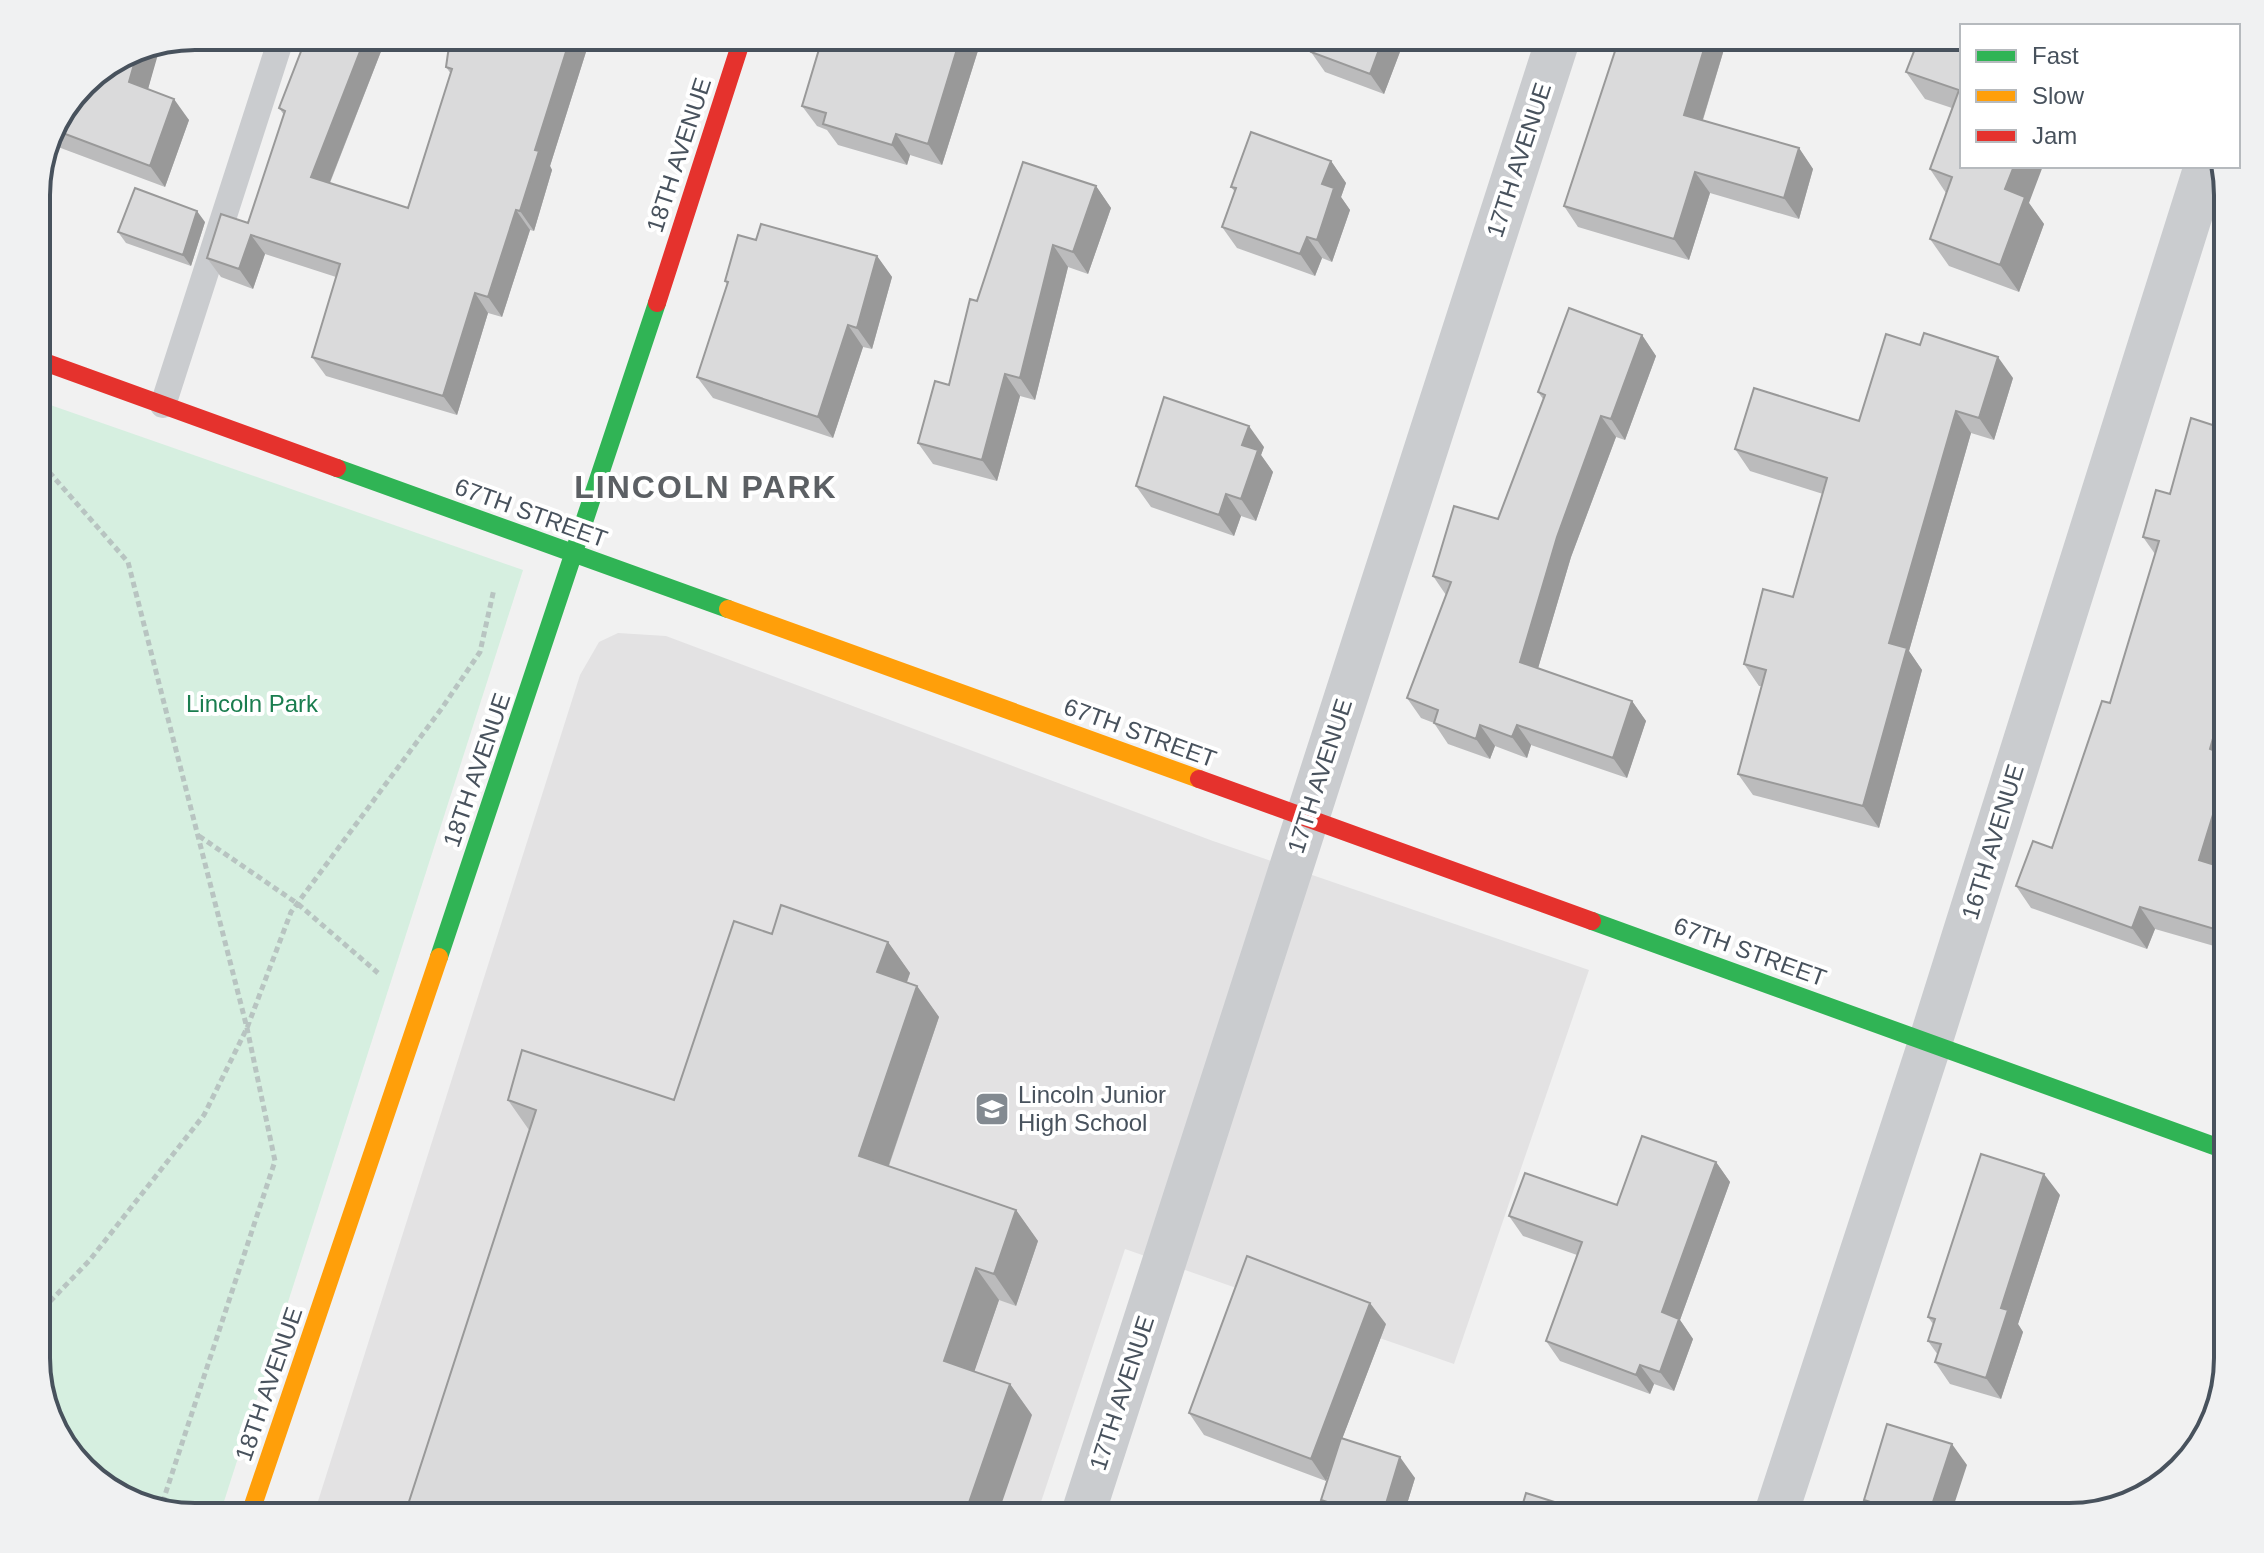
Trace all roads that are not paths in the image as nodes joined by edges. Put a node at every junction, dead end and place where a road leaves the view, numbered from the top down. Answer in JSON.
{"nodes":[{"id":1,"x":277,"y":50,"type":"edge"},
{"id":2,"x":738,"y":50,"type":"edge"},
{"id":3,"x":1554,"y":50,"type":"edge"},
{"id":4,"x":2205,"y":168,"type":"edge"},
{"id":5,"x":50,"y":364,"type":"edge"},
{"id":6,"x":163,"y":405,"type":"junction"},
{"id":7,"x":575,"y":554,"type":"junction"},
{"id":8,"x":1306,"y":818,"type":"junction"},
{"id":9,"x":1930,"y":1043,"type":"junction"},
{"id":10,"x":2214,"y":1146,"type":"edge"},
{"id":11,"x":254,"y":1503,"type":"edge"},
{"id":12,"x":1086,"y":1503,"type":"edge"},
{"id":13,"x":1780,"y":1503,"type":"edge"}],
"edges":[{"from":1,"to":6,"type":"lane"},
{"from":2,"to":7,"type":"street","name":"18TH AVENUE"},
{"from":3,"to":8,"type":"street","name":"17TH AVENUE"},
{"from":4,"to":9,"type":"street","name":"16TH AVENUE"},
{"from":5,"to":6,"type":"street","name":"67TH STREET"},
{"from":6,"to":7,"type":"street","name":"67TH STREET"},
{"from":7,"to":8,"type":"street","name":"67TH STREET"},
{"from":7,"to":11,"type":"street","name":"18TH AVENUE"},
{"from":8,"to":9,"type":"street","name":"67TH STREET"},
{"from":8,"to":12,"type":"street","name":"17TH AVENUE"},
{"from":9,"to":10,"type":"street","name":"67TH STREET"},
{"from":9,"to":13,"type":"street","name":"16TH AVENUE"}]}
